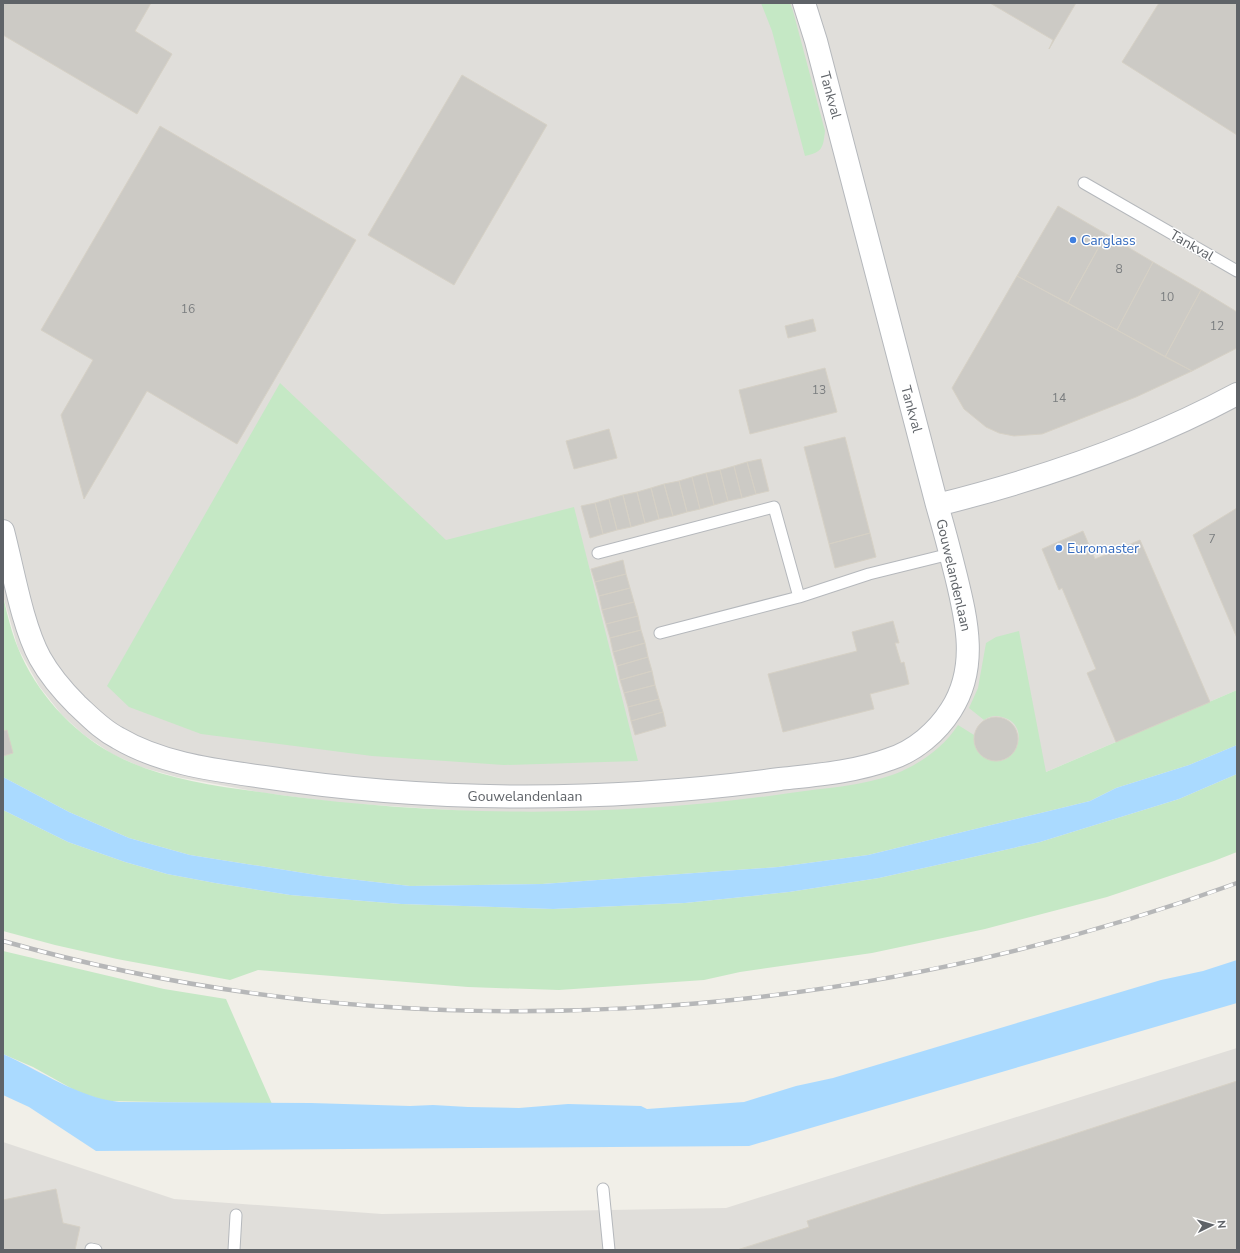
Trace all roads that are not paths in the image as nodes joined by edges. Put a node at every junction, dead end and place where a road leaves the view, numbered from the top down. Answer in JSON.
{"nodes":[{"id":1,"x":804,"y":3,"type":"edge"},
{"id":2,"x":1084,"y":183,"type":"dead end"},
{"id":3,"x":1237,"y":271,"type":"edge"},
{"id":4,"x":1237,"y":394,"type":"edge"},
{"id":5,"x":938,"y":506,"type":"junction"},
{"id":6,"x":3,"y":531,"type":"edge"},
{"id":7,"x":598,"y":553,"type":"dead end"},
{"id":8,"x":950,"y":554,"type":"junction"},
{"id":9,"x":799,"y":597,"type":"junction"},
{"id":10,"x":660,"y":633,"type":"dead end"},
{"id":11,"x":603,"y":1189,"type":"dead end"},
{"id":12,"x":236,"y":1215,"type":"dead end"},
{"id":13,"x":234,"y":1250,"type":"edge"},
{"id":14,"x":609,"y":1250,"type":"edge"}],
"edges":[{"from":1,"to":5,"type":"street","name":"Tankval"},
{"from":2,"to":3,"type":"lane","name":"Tankval"},
{"from":4,"to":5,"type":"street"},
{"from":5,"to":8,"type":"street","name":"Gouwelandenlaan"},
{"from":6,"to":8,"type":"street","name":"Gouwelandenlaan"},
{"from":7,"to":9,"type":"lane"},
{"from":8,"to":9,"type":"lane"},
{"from":9,"to":10,"type":"lane"},
{"from":11,"to":14,"type":"lane"},
{"from":12,"to":13,"type":"lane"}]}
